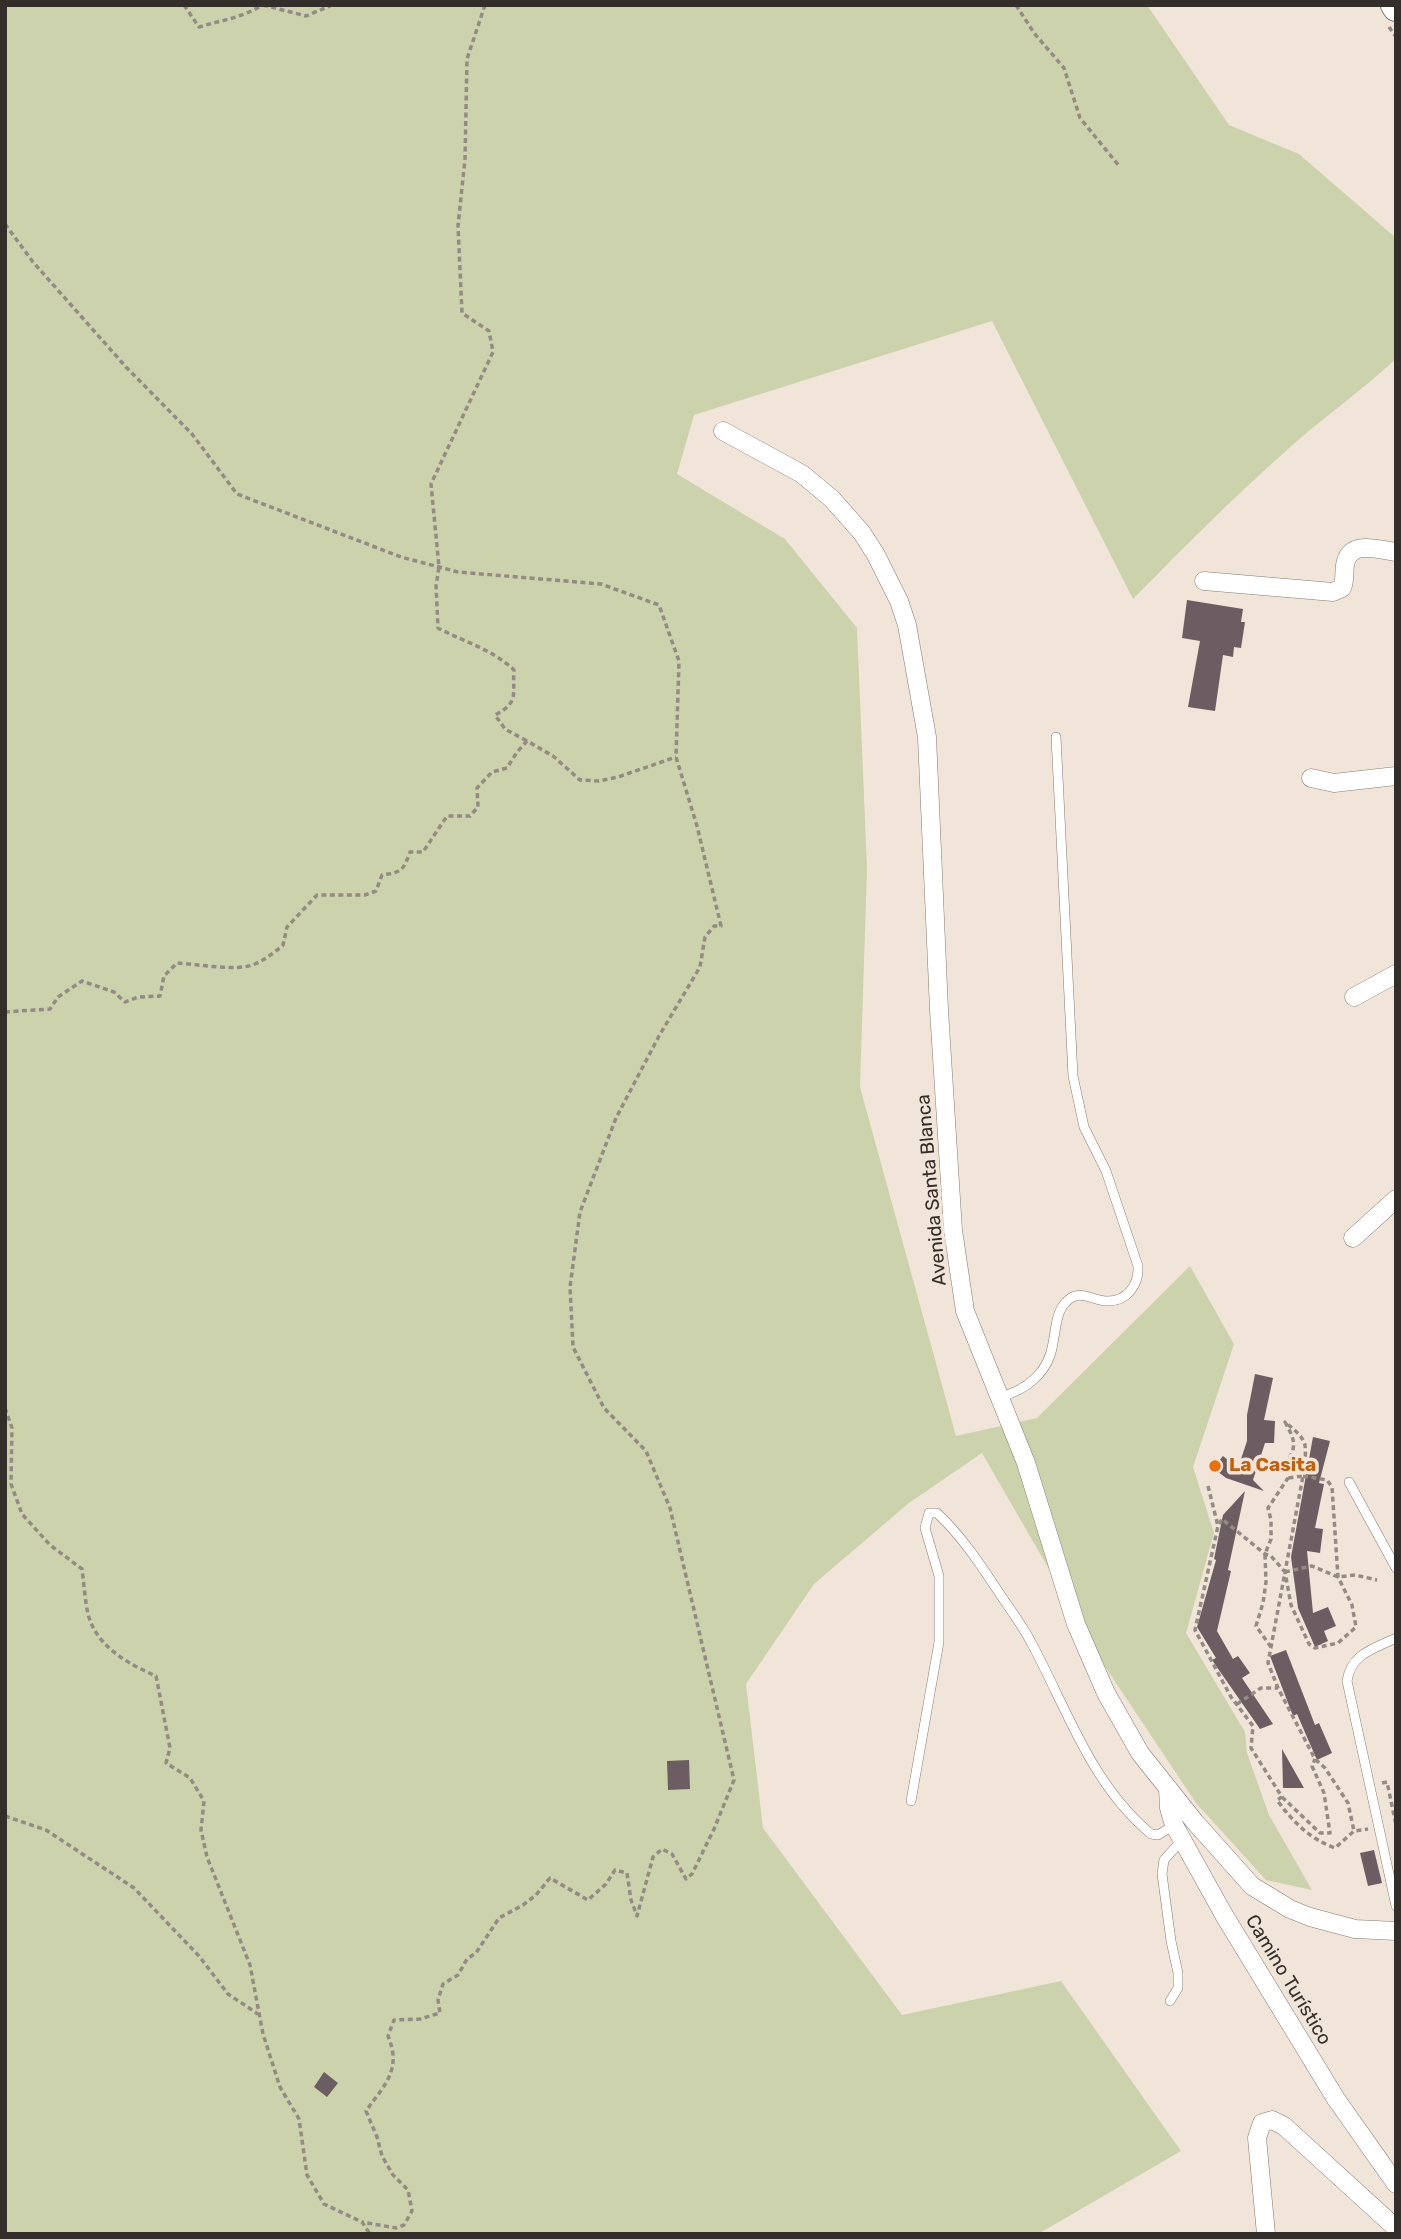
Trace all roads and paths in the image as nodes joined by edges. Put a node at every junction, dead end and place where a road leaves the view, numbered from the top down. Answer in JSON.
{"nodes":[{"id":1,"x":184,"y":5,"type":"edge"},
{"id":2,"x":262,"y":5,"type":"edge"},
{"id":3,"x":332,"y":5,"type":"edge"},
{"id":4,"x":485,"y":5,"type":"edge"},
{"id":5,"x":1016,"y":5,"type":"edge"},
{"id":6,"x":1120,"y":167,"type":"dead end"},
{"id":7,"x":5,"y":223,"type":"edge"},
{"id":8,"x":723,"y":431,"type":"dead end"},
{"id":9,"x":1396,"y":552,"type":"edge"},
{"id":10,"x":439,"y":567,"type":"junction"},
{"id":11,"x":1204,"y":581,"type":"dead end"},
{"id":12,"x":1056,"y":737,"type":"dead end"},
{"id":13,"x":527,"y":741,"type":"junction"},
{"id":14,"x":676,"y":757,"type":"junction"},
{"id":15,"x":1396,"y":776,"type":"edge"},
{"id":16,"x":1311,"y":778,"type":"dead end"},
{"id":17,"x":1396,"y":974,"type":"edge"},
{"id":18,"x":1354,"y":997,"type":"dead end"},
{"id":19,"x":5,"y":1012,"type":"edge"},
{"id":20,"x":1396,"y":1199,"type":"edge"},
{"id":21,"x":1353,"y":1238,"type":"dead end"},
{"id":22,"x":1000,"y":1397,"type":"junction"},
{"id":23,"x":5,"y":1408,"type":"edge"},
{"id":24,"x":1303,"y":1476,"type":"junction"},
{"id":25,"x":1288,"y":1478,"type":"junction"},
{"id":26,"x":1349,"y":1482,"type":"dead end"},
{"id":27,"x":1208,"y":1486,"type":"dead end"},
{"id":28,"x":1219,"y":1526,"type":"junction"},
{"id":29,"x":1265,"y":1554,"type":"junction"},
{"id":30,"x":1396,"y":1568,"type":"edge"},
{"id":31,"x":1285,"y":1572,"type":"junction"},
{"id":32,"x":1338,"y":1577,"type":"junction"},
{"id":33,"x":1377,"y":1580,"type":"dead end"},
{"id":34,"x":1396,"y":1638,"type":"edge"},
{"id":35,"x":1271,"y":1648,"type":"junction"},
{"id":36,"x":1278,"y":1688,"type":"junction"},
{"id":37,"x":1237,"y":1704,"type":"junction"},
{"id":38,"x":1315,"y":1759,"type":"junction"},
{"id":39,"x":1168,"y":1788,"type":"junction"},
{"id":40,"x":1282,"y":1797,"type":"junction"},
{"id":41,"x":911,"y":1801,"type":"dead end"},
{"id":42,"x":5,"y":1816,"type":"edge"},
{"id":43,"x":1378,"y":1828,"type":"junction"},
{"id":44,"x":1354,"y":1831,"type":"junction"},
{"id":45,"x":1178,"y":1833,"type":"junction"},
{"id":46,"x":1396,"y":1906,"type":"edge"},
{"id":47,"x":1396,"y":1931,"type":"edge"},
{"id":48,"x":1170,"y":2001,"type":"dead end"},
{"id":49,"x":259,"y":2014,"type":"junction"},
{"id":50,"x":1396,"y":2184,"type":"edge"},
{"id":51,"x":362,"y":2222,"type":"junction"},
{"id":52,"x":1396,"y":2228,"type":"edge"},
{"id":53,"x":370,"y":2234,"type":"edge"},
{"id":54,"x":1266,"y":2234,"type":"edge"}],
"edges":[{"from":1,"to":2,"type":"path"},
{"from":2,"to":3,"type":"path"},
{"from":4,"to":10,"type":"path"},
{"from":5,"to":6,"type":"path"},
{"from":7,"to":10,"type":"path"},
{"from":8,"to":22,"type":"street","name":"Avenida Santa Blanca"},
{"from":9,"to":11,"type":"street"},
{"from":10,"to":13,"type":"path"},
{"from":10,"to":14,"type":"path"},
{"from":12,"to":22,"type":"lane"},
{"from":13,"to":14,"type":"path"},
{"from":13,"to":19,"type":"path"},
{"from":14,"to":51,"type":"path"},
{"from":15,"to":16,"type":"street"},
{"from":17,"to":18,"type":"street"},
{"from":20,"to":21,"type":"street"},
{"from":22,"to":39,"type":"street","name":"Avenida Santa Blanca"},
{"from":23,"to":49,"type":"path"},
{"from":24,"to":25,"type":"path"},
{"from":24,"to":25,"type":"path"},
{"from":24,"to":31,"type":"path"},
{"from":24,"to":32,"type":"path"},
{"from":25,"to":29,"type":"path"},
{"from":26,"to":30,"type":"lane"},
{"from":27,"to":28,"type":"path"},
{"from":28,"to":29,"type":"path"},
{"from":28,"to":37,"type":"path"},
{"from":29,"to":31,"type":"path"},
{"from":29,"to":35,"type":"path"},
{"from":31,"to":32,"type":"path"},
{"from":31,"to":32,"type":"path"},
{"from":31,"to":35,"type":"path"},
{"from":32,"to":33,"type":"path"},
{"from":34,"to":43,"type":"lane"},
{"from":35,"to":36,"type":"path"},
{"from":36,"to":37,"type":"path"},
{"from":36,"to":38,"type":"path"},
{"from":37,"to":40,"type":"path"},
{"from":38,"to":40,"type":"path"},
{"from":38,"to":44,"type":"path"},
{"from":39,"to":45,"type":"street","name":"Camino Turístico"},
{"from":39,"to":47,"type":"street","name":"Avenida Santa Blanca"},
{"from":40,"to":44,"type":"path"},
{"from":41,"to":45,"type":"lane"},
{"from":42,"to":49,"type":"path"},
{"from":43,"to":44,"type":"path"},
{"from":43,"to":46,"type":"lane"},
{"from":45,"to":48,"type":"lane"},
{"from":45,"to":50,"type":"street","name":"Camino Turístico"},
{"from":49,"to":51,"type":"path"},
{"from":51,"to":53,"type":"path"},
{"from":52,"to":54,"type":"street"}]}
